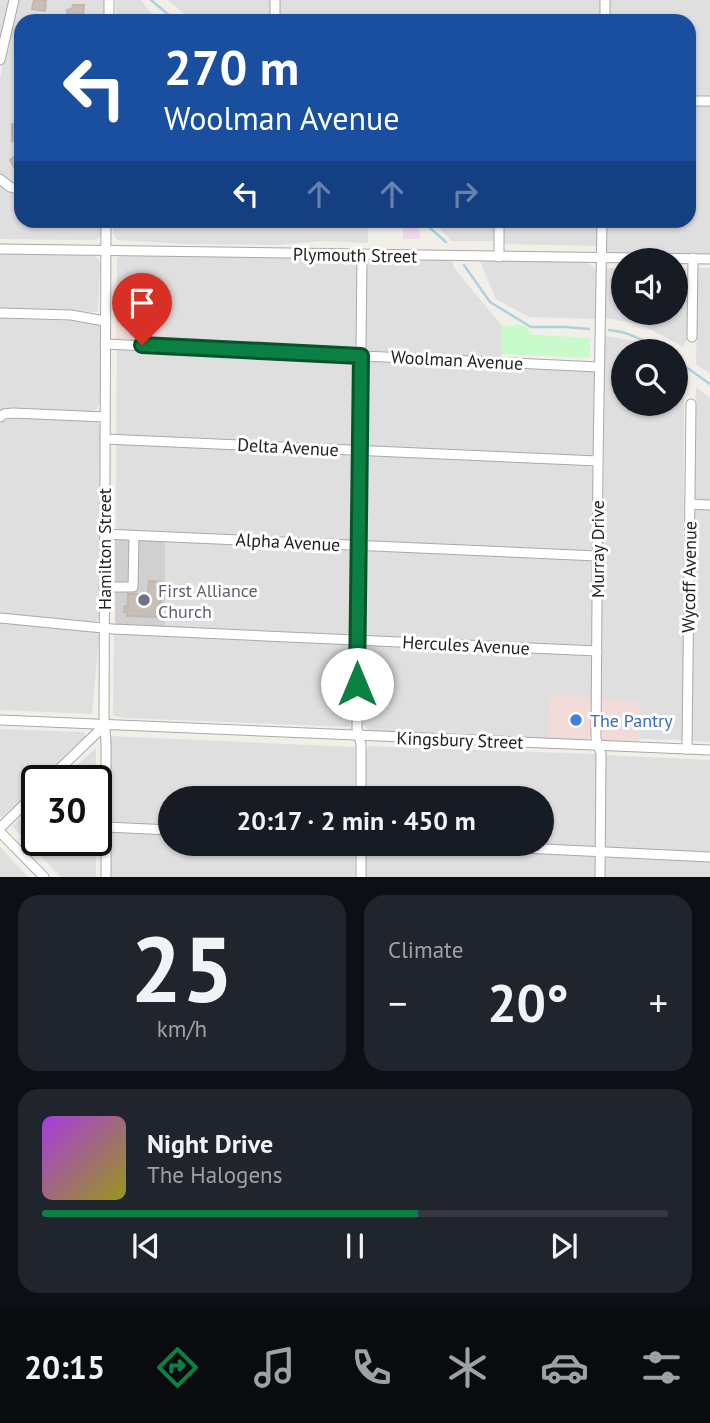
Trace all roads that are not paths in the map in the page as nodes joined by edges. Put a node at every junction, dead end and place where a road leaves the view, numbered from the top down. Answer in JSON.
{"nodes":[{"id":1,"x":14,"y":0,"type":"edge"},
{"id":2,"x":0,"y":60,"type":"edge"},
{"id":3,"x":106,"y":228,"type":"edge"},
{"id":4,"x":499,"y":228,"type":"edge"},
{"id":5,"x":602,"y":228,"type":"edge"},
{"id":6,"x":0,"y":249,"type":"edge"},
{"id":7,"x":106,"y":251,"type":"junction"},
{"id":8,"x":362,"y":255,"type":"junction"},
{"id":9,"x":499,"y":257,"type":"junction"},
{"id":10,"x":601,"y":258,"type":"junction"},
{"id":11,"x":693,"y":258,"type":"junction"},
{"id":12,"x":710,"y":258,"type":"edge"},
{"id":13,"x":0,"y":313,"type":"edge"},
{"id":14,"x":105,"y":321,"type":"junction"},
{"id":15,"x":692,"y":337,"type":"dead end"},
{"id":16,"x":105,"y":344,"type":"junction"},
{"id":17,"x":361,"y":356,"type":"junction"},
{"id":18,"x":599,"y":367,"type":"junction"},
{"id":19,"x":691,"y":404,"type":"dead end"},
{"id":20,"x":0,"y":417,"type":"edge"},
{"id":21,"x":104,"y":417,"type":"junction"},
{"id":22,"x":105,"y":439,"type":"junction"},
{"id":23,"x":359,"y":450,"type":"junction"},
{"id":24,"x":598,"y":461,"type":"junction"},
{"id":25,"x":690,"y":504,"type":"junction"},
{"id":26,"x":710,"y":505,"type":"edge"},
{"id":27,"x":104,"y":534,"type":"junction"},
{"id":28,"x":134,"y":536,"type":"junction"},
{"id":29,"x":358,"y":546,"type":"junction"},
{"id":30,"x":597,"y":556,"type":"junction"},
{"id":31,"x":104,"y":587,"type":"junction"},
{"id":32,"x":0,"y":618,"type":"edge"},
{"id":33,"x":104,"y":628,"type":"junction"},
{"id":34,"x":357,"y":640,"type":"junction"},
{"id":35,"x":597,"y":651,"type":"junction"},
{"id":36,"x":0,"y":720,"type":"edge"},
{"id":37,"x":105,"y":725,"type":"junction"},
{"id":38,"x":359,"y":736,"type":"junction"},
{"id":39,"x":599,"y":746,"type":"junction"},
{"id":40,"x":687,"y":749,"type":"junction"},
{"id":41,"x":710,"y":750,"type":"edge"},
{"id":42,"x":64,"y":765,"type":"edge"},
{"id":43,"x":105,"y":765,"type":"edge"},
{"id":44,"x":361,"y":786,"type":"edge"},
{"id":45,"x":21,"y":808,"type":"edge"},
{"id":46,"x":112,"y":827,"type":"edge"},
{"id":47,"x":158,"y":829,"type":"edge"},
{"id":48,"x":0,"y":830,"type":"edge"},
{"id":49,"x":554,"y":850,"type":"edge"},
{"id":50,"x":600,"y":852,"type":"junction"},
{"id":51,"x":106,"y":856,"type":"edge"},
{"id":52,"x":361,"y":856,"type":"edge"},
{"id":53,"x":710,"y":857,"type":"edge"},
{"id":54,"x":44,"y":877,"type":"edge"},
{"id":55,"x":106,"y":877,"type":"edge"},
{"id":56,"x":360,"y":877,"type":"edge"},
{"id":57,"x":600,"y":877,"type":"edge"}],
"edges":[{"from":1,"to":2,"type":"street"},
{"from":3,"to":7,"type":"street","name":"Hamilton Street"},
{"from":4,"to":9,"type":"street"},
{"from":5,"to":10,"type":"street","name":"Murray Drive"},
{"from":6,"to":7,"type":"street","name":"Plymouth Street"},
{"from":7,"to":8,"type":"street","name":"Plymouth Street"},
{"from":7,"to":14,"type":"street","name":"Hamilton Street"},
{"from":8,"to":9,"type":"street","name":"Plymouth Street"},
{"from":8,"to":17,"type":"street"},
{"from":9,"to":10,"type":"street","name":"Plymouth Street"},
{"from":10,"to":11,"type":"street","name":"Plymouth Street"},
{"from":10,"to":18,"type":"street","name":"Murray Drive"},
{"from":11,"to":12,"type":"street","name":"Plymouth Street"},
{"from":11,"to":15,"type":"street"},
{"from":13,"to":14,"type":"street"},
{"from":14,"to":16,"type":"street","name":"Hamilton Street"},
{"from":16,"to":17,"type":"street","name":"Woolman Avenue"},
{"from":16,"to":21,"type":"street","name":"Hamilton Street"},
{"from":17,"to":18,"type":"street","name":"Woolman Avenue"},
{"from":17,"to":23,"type":"street"},
{"from":18,"to":24,"type":"street","name":"Murray Drive"},
{"from":19,"to":25,"type":"street","name":"Wycoff Avenue"},
{"from":20,"to":21,"type":"street"},
{"from":21,"to":22,"type":"street","name":"Hamilton Street"},
{"from":22,"to":23,"type":"street","name":"Delta Avenue"},
{"from":22,"to":27,"type":"street","name":"Hamilton Street"},
{"from":23,"to":24,"type":"street","name":"Delta Avenue"},
{"from":23,"to":29,"type":"street"},
{"from":24,"to":30,"type":"street","name":"Murray Drive"},
{"from":25,"to":26,"type":"street"},
{"from":25,"to":40,"type":"street","name":"Wycoff Avenue"},
{"from":27,"to":28,"type":"street","name":"Alpha Avenue"},
{"from":27,"to":31,"type":"street","name":"Hamilton Street"},
{"from":28,"to":29,"type":"street","name":"Alpha Avenue"},
{"from":28,"to":31,"type":"street"},
{"from":29,"to":30,"type":"street","name":"Alpha Avenue"},
{"from":29,"to":34,"type":"street"},
{"from":30,"to":35,"type":"street","name":"Murray Drive"},
{"from":31,"to":33,"type":"street","name":"Hamilton Street"},
{"from":32,"to":33,"type":"street","name":"Hercules Avenue"},
{"from":33,"to":34,"type":"street","name":"Hercules Avenue"},
{"from":33,"to":37,"type":"street","name":"Hamilton Street"},
{"from":34,"to":35,"type":"street","name":"Hercules Avenue"},
{"from":34,"to":38,"type":"street"},
{"from":35,"to":39,"type":"street","name":"Murray Drive"},
{"from":36,"to":37,"type":"street","name":"Kingsbury Street"},
{"from":37,"to":38,"type":"street","name":"Kingsbury Street"},
{"from":37,"to":42,"type":"street"},
{"from":37,"to":43,"type":"street","name":"Hamilton Street"},
{"from":38,"to":39,"type":"street","name":"Kingsbury Street"},
{"from":38,"to":44,"type":"street"},
{"from":39,"to":40,"type":"street","name":"Kingsbury Street"},
{"from":39,"to":50,"type":"street","name":"Murray Drive"},
{"from":40,"to":41,"type":"street","name":"Kingsbury Street"},
{"from":45,"to":48,"type":"street"},
{"from":46,"to":47,"type":"street"},
{"from":48,"to":54,"type":"street"},
{"from":49,"to":50,"type":"street"},
{"from":50,"to":53,"type":"street"},
{"from":50,"to":57,"type":"street","name":"Murray Drive"},
{"from":51,"to":55,"type":"street","name":"Hamilton Street"},
{"from":52,"to":56,"type":"street"}]}
